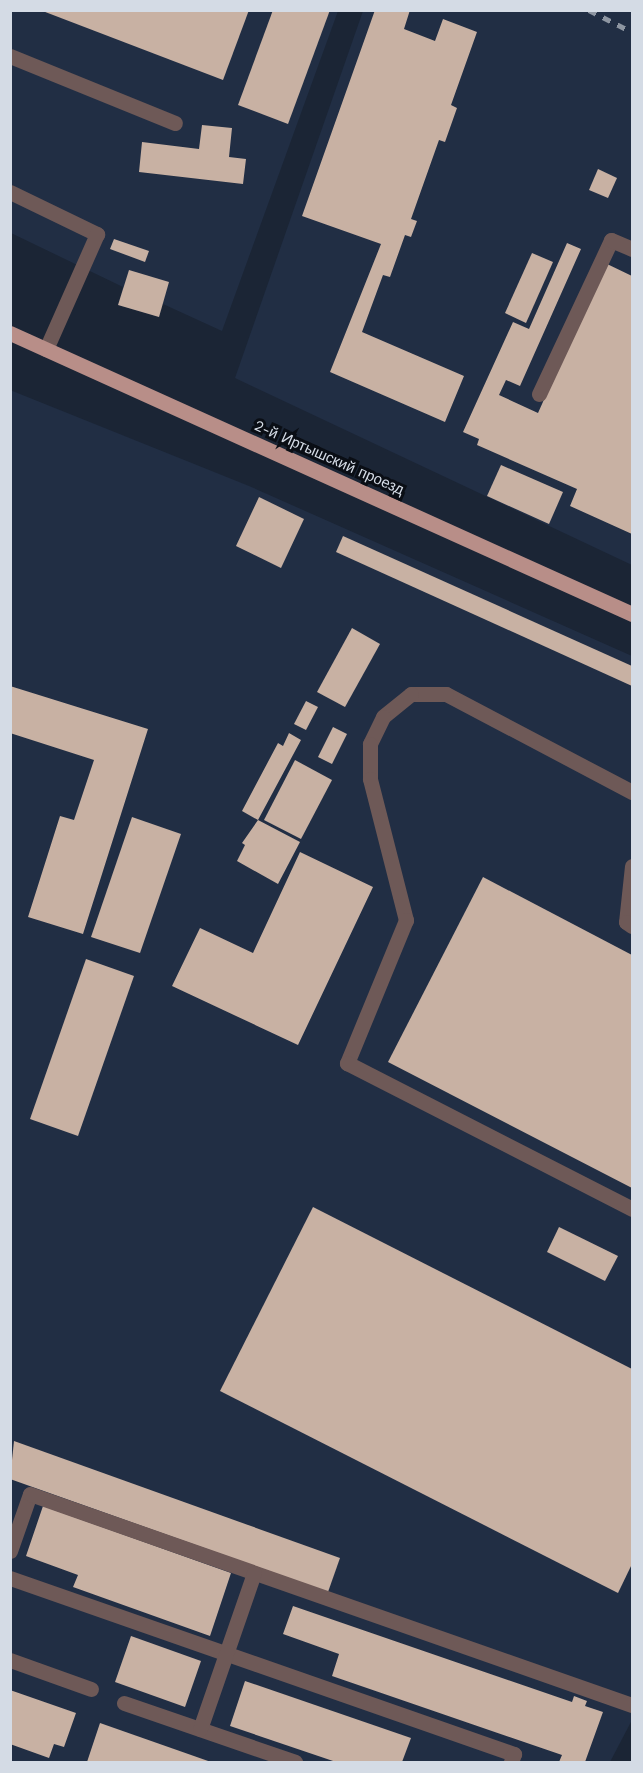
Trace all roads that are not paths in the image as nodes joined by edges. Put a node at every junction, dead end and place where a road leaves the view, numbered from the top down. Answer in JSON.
{"nodes":[{"id":1,"x":10,"y":56,"type":"edge"},
{"id":2,"x":175,"y":123,"type":"dead end"},
{"id":3,"x":10,"y":192,"type":"edge"},
{"id":4,"x":633,"y":249,"type":"edge"},
{"id":5,"x":10,"y":333,"type":"edge"},
{"id":6,"x":46,"y":349,"type":"junction"},
{"id":7,"x":539,"y":394,"type":"dead end"},
{"id":8,"x":633,"y":614,"type":"edge"},
{"id":9,"x":633,"y":792,"type":"edge"},
{"id":10,"x":633,"y":866,"type":"edge"},
{"id":11,"x":633,"y":926,"type":"edge"},
{"id":12,"x":633,"y":1209,"type":"edge"},
{"id":13,"x":10,"y":1551,"type":"edge"},
{"id":14,"x":254,"y":1573,"type":"junction"},
{"id":15,"x":10,"y":1578,"type":"edge"},
{"id":16,"x":226,"y":1653,"type":"junction"},
{"id":17,"x":10,"y":1660,"type":"edge"},
{"id":18,"x":91,"y":1689,"type":"dead end"},
{"id":19,"x":124,"y":1703,"type":"dead end"},
{"id":20,"x":633,"y":1705,"type":"edge"},
{"id":21,"x":200,"y":1729,"type":"junction"},
{"id":22,"x":295,"y":1762,"type":"edge"},
{"id":23,"x":512,"y":1762,"type":"edge"}],
"edges":[{"from":1,"to":2,"type":"lane"},
{"from":3,"to":6,"type":"lane"},
{"from":4,"to":7,"type":"lane"},
{"from":5,"to":6,"type":"main road","name":"2-й Иртышский проезд"},
{"from":6,"to":8,"type":"main road","name":"2-й Иртышский проезд"},
{"from":9,"to":12,"type":"lane"},
{"from":10,"to":11,"type":"lane"},
{"from":13,"to":14,"type":"lane"},
{"from":14,"to":16,"type":"lane"},
{"from":14,"to":20,"type":"lane"},
{"from":15,"to":16,"type":"lane"},
{"from":16,"to":21,"type":"lane"},
{"from":16,"to":23,"type":"lane"},
{"from":17,"to":18,"type":"lane"},
{"from":19,"to":21,"type":"lane"},
{"from":21,"to":22,"type":"lane"}]}
